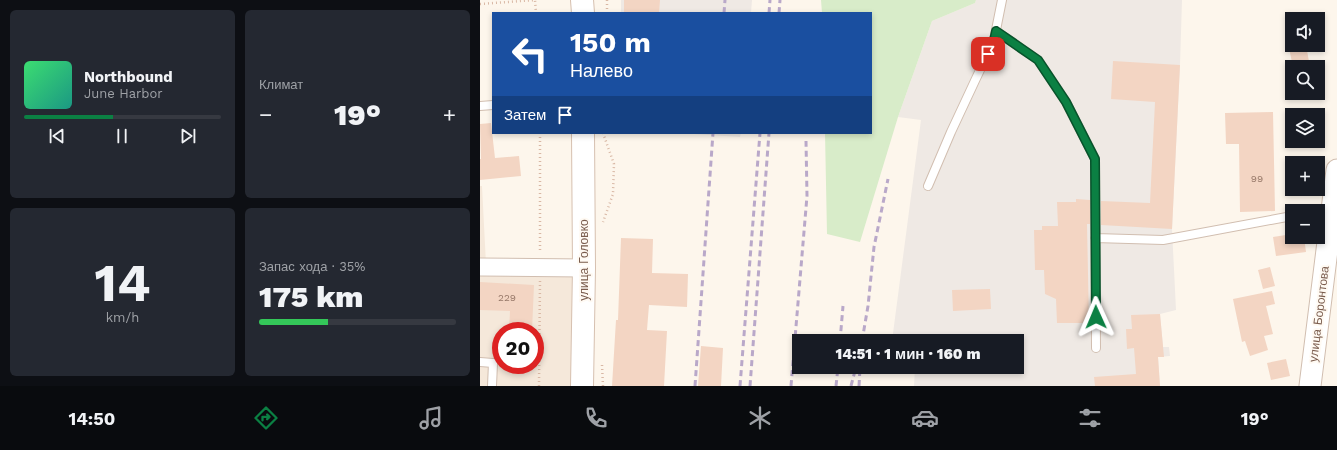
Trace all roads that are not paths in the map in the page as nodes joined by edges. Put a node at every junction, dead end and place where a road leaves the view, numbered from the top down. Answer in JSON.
{"nodes":[{"id":1,"x":582,"y":0,"type":"edge"},
{"id":2,"x":1002,"y":0,"type":"edge"},
{"id":3,"x":583,"y":12,"type":"edge"},
{"id":4,"x":996,"y":31,"type":"junction"},
{"id":5,"x":492,"y":105,"type":"edge"},
{"id":6,"x":480,"y":106,"type":"edge"},
{"id":7,"x":584,"y":134,"type":"edge"},
{"id":8,"x":1337,"y":170,"type":"edge"},
{"id":9,"x":928,"y":186,"type":"dead end"},
{"id":10,"x":1325,"y":209,"type":"edge"},
{"id":11,"x":1285,"y":217,"type":"edge"},
{"id":12,"x":1095,"y":238,"type":"junction"},
{"id":13,"x":1322,"y":244,"type":"edge"},
{"id":14,"x":480,"y":267,"type":"edge"},
{"id":15,"x":584,"y":268,"type":"junction"},
{"id":16,"x":1096,"y":348,"type":"dead end"},
{"id":17,"x":480,"y":362,"type":"edge"},
{"id":18,"x":492,"y":386,"type":"edge"},
{"id":19,"x":582,"y":386,"type":"edge"},
{"id":20,"x":1310,"y":386,"type":"edge"}],
"edges":[{"from":1,"to":3,"type":"main road"},
{"from":2,"to":4,"type":"lane"},
{"from":4,"to":9,"type":"lane"},
{"from":4,"to":12,"type":"lane"},
{"from":5,"to":6,"type":"lane"},
{"from":7,"to":15,"type":"main road","name":"улица Головко"},
{"from":8,"to":10,"type":"street","name":"улица Боронтова"},
{"from":11,"to":12,"type":"lane"},
{"from":12,"to":16,"type":"lane"},
{"from":13,"to":20,"type":"street","name":"улица Боронтова"},
{"from":14,"to":15,"type":"street"},
{"from":15,"to":19,"type":"main road","name":"улица Головко"},
{"from":17,"to":18,"type":"lane"}]}
